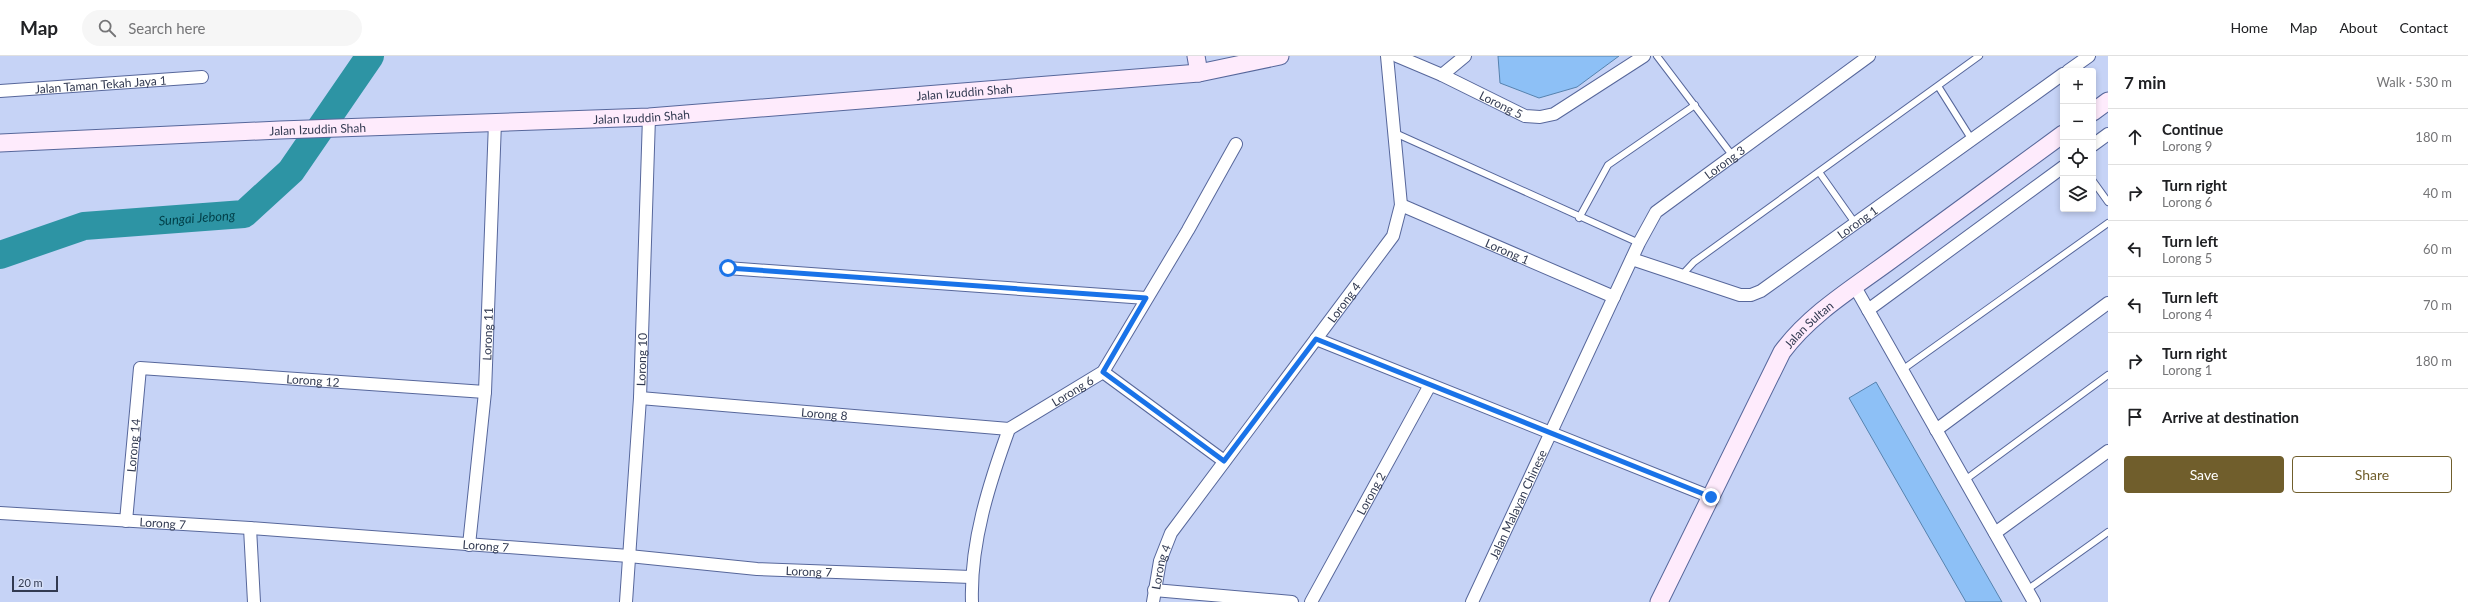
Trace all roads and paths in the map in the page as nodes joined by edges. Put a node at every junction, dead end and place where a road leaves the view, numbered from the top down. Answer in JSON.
{"nodes":[{"id":1,"x":1196,"y":56,"type":"edge"},
{"id":2,"x":1280,"y":56,"type":"edge"},
{"id":3,"x":1388,"y":56,"type":"edge"},
{"id":4,"x":1397,"y":56,"type":"edge"},
{"id":5,"x":1465,"y":56,"type":"edge"},
{"id":6,"x":1644,"y":56,"type":"edge"},
{"id":7,"x":1657,"y":56,"type":"edge"},
{"id":8,"x":1869,"y":56,"type":"edge"},
{"id":9,"x":1979,"y":56,"type":"edge"},
{"id":10,"x":2089,"y":56,"type":"edge"},
{"id":11,"x":2072,"y":68,"type":"edge"},
{"id":12,"x":1199,"y":73,"type":"junction"},
{"id":13,"x":1442,"y":75,"type":"junction"},
{"id":14,"x":2060,"y":76,"type":"edge"},
{"id":15,"x":202,"y":78,"type":"dead end"},
{"id":16,"x":1938,"y":86,"type":"junction"},
{"id":17,"x":0,"y":91,"type":"edge"},
{"id":18,"x":2108,"y":101,"type":"edge"},
{"id":19,"x":1695,"y":105,"type":"junction"},
{"id":20,"x":2096,"y":110,"type":"edge"},
{"id":21,"x":649,"y":117,"type":"junction"},
{"id":22,"x":495,"y":122,"type":"junction"},
{"id":23,"x":1395,"y":133,"type":"junction"},
{"id":24,"x":2108,"y":134,"type":"edge"},
{"id":25,"x":2060,"y":136,"type":"edge"},
{"id":26,"x":1972,"y":140,"type":"junction"},
{"id":27,"x":0,"y":143,"type":"edge"},
{"id":28,"x":2096,"y":143,"type":"edge"},
{"id":29,"x":1236,"y":144,"type":"dead end"},
{"id":30,"x":1732,"y":155,"type":"junction"},
{"id":31,"x":2060,"y":169,"type":"edge"},
{"id":32,"x":1819,"y":172,"type":"junction"},
{"id":33,"x":2096,"y":185,"type":"edge"},
{"id":34,"x":2108,"y":202,"type":"edge"},
{"id":35,"x":1401,"y":205,"type":"junction"},
{"id":36,"x":1579,"y":218,"type":"junction"},
{"id":37,"x":1855,"y":223,"type":"junction"},
{"id":38,"x":2108,"y":223,"type":"edge"},
{"id":39,"x":1639,"y":243,"type":"junction"},
{"id":40,"x":1632,"y":259,"type":"junction"},
{"id":41,"x":728,"y":268,"type":"dead end"},
{"id":42,"x":1681,"y":276,"type":"junction"},
{"id":43,"x":1855,"y":286,"type":"junction"},
{"id":44,"x":1614,"y":297,"type":"junction"},
{"id":45,"x":1146,"y":298,"type":"junction"},
{"id":46,"x":2108,"y":303,"type":"edge"},
{"id":47,"x":1868,"y":310,"type":"junction"},
{"id":48,"x":1316,"y":339,"type":"junction"},
{"id":49,"x":140,"y":368,"type":"joint"},
{"id":50,"x":1902,"y":370,"type":"junction"},
{"id":51,"x":1103,"y":372,"type":"junction"},
{"id":52,"x":2108,"y":375,"type":"edge"},
{"id":53,"x":1430,"y":385,"type":"junction"},
{"id":54,"x":485,"y":392,"type":"junction"},
{"id":55,"x":640,"y":398,"type":"junction"},
{"id":56,"x":1009,"y":429,"type":"junction"},
{"id":57,"x":1936,"y":430,"type":"junction"},
{"id":58,"x":1551,"y":433,"type":"junction"},
{"id":59,"x":2108,"y":451,"type":"edge"},
{"id":60,"x":1224,"y":461,"type":"junction"},
{"id":61,"x":1965,"y":480,"type":"junction"},
{"id":62,"x":1711,"y":497,"type":"junction"},
{"id":63,"x":0,"y":513,"type":"edge"},
{"id":64,"x":126,"y":521,"type":"junction"},
{"id":65,"x":250,"y":528,"type":"junction"},
{"id":66,"x":2108,"y":532,"type":"edge"},
{"id":67,"x":1995,"y":533,"type":"junction"},
{"id":68,"x":469,"y":546,"type":"junction"},
{"id":69,"x":629,"y":556,"type":"junction"},
{"id":70,"x":971,"y":577,"type":"junction"},
{"id":71,"x":2027,"y":590,"type":"junction"},
{"id":72,"x":1154,"y":596,"type":"edge"},
{"id":73,"x":254,"y":602,"type":"edge"},
{"id":74,"x":626,"y":602,"type":"edge"},
{"id":75,"x":972,"y":602,"type":"edge"},
{"id":76,"x":1292,"y":602,"type":"edge"},
{"id":77,"x":1311,"y":602,"type":"edge"},
{"id":78,"x":1472,"y":602,"type":"edge"},
{"id":79,"x":1660,"y":602,"type":"edge"},
{"id":80,"x":2034,"y":602,"type":"edge"}],
"edges":[{"from":1,"to":12,"type":"main road"},
{"from":2,"to":12,"type":"main road","name":"Jalan Izuddin Shah"},
{"from":3,"to":23,"type":"street","name":"Lorong 4"},
{"from":4,"to":13,"type":"street","name":"Lorong 5"},
{"from":5,"to":13,"type":"street"},
{"from":6,"to":13,"type":"street","name":"Lorong 5"},
{"from":7,"to":19,"type":"lane"},
{"from":8,"to":30,"type":"street","name":"Lorong 3"},
{"from":9,"to":16,"type":"lane"},
{"from":10,"to":11,"type":"street"},
{"from":12,"to":21,"type":"main road","name":"Jalan Izuddin Shah"},
{"from":14,"to":26,"type":"street","name":"Lorong 1"},
{"from":15,"to":17,"type":"street","name":"Jalan Taman Tekah Jaya 1"},
{"from":16,"to":26,"type":"lane"},
{"from":16,"to":32,"type":"lane"},
{"from":18,"to":20,"type":"main road"},
{"from":19,"to":30,"type":"lane"},
{"from":19,"to":36,"type":"lane"},
{"from":21,"to":22,"type":"main road","name":"Jalan Izuddin Shah"},
{"from":21,"to":55,"type":"street","name":"Lorong 10"},
{"from":22,"to":27,"type":"main road","name":"Jalan Izuddin Shah"},
{"from":22,"to":54,"type":"street","name":"Lorong 11"},
{"from":23,"to":35,"type":"street","name":"Lorong 4"},
{"from":23,"to":36,"type":"lane"},
{"from":24,"to":28,"type":"street"},
{"from":25,"to":43,"type":"main road","name":"Jalan Sultan"},
{"from":26,"to":37,"type":"street","name":"Lorong 1"},
{"from":29,"to":45,"type":"street","name":"Lorong 6"},
{"from":30,"to":39,"type":"street","name":"Lorong 3"},
{"from":31,"to":47,"type":"street"},
{"from":32,"to":37,"type":"lane"},
{"from":32,"to":42,"type":"lane"},
{"from":33,"to":34,"type":"lane"},
{"from":35,"to":44,"type":"street","name":"Lorong 1"},
{"from":35,"to":48,"type":"street","name":"Lorong 4"},
{"from":36,"to":39,"type":"lane"},
{"from":37,"to":42,"type":"street","name":"Lorong 1"},
{"from":38,"to":50,"type":"lane"},
{"from":39,"to":40,"type":"street","name":"Lorong 3"},
{"from":40,"to":42,"type":"street","name":"Lorong 1"},
{"from":40,"to":44,"type":"street","name":"Lorong 3"},
{"from":41,"to":45,"type":"street"},
{"from":43,"to":47,"type":"street"},
{"from":43,"to":62,"type":"main road","name":"Jalan Sultan"},
{"from":44,"to":58,"type":"street","name":"Jalan Malayan Chinese"},
{"from":45,"to":51,"type":"street","name":"Lorong 6"},
{"from":46,"to":57,"type":"street"},
{"from":47,"to":50,"type":"street"},
{"from":48,"to":53,"type":"street"},
{"from":48,"to":60,"type":"street","name":"Lorong 4"},
{"from":49,"to":54,"type":"street","name":"Lorong 12"},
{"from":49,"to":64,"type":"street","name":"Lorong 14"},
{"from":50,"to":57,"type":"street"},
{"from":51,"to":56,"type":"street","name":"Lorong 6"},
{"from":51,"to":60,"type":"street"},
{"from":52,"to":61,"type":"lane"},
{"from":53,"to":58,"type":"street"},
{"from":53,"to":77,"type":"street","name":"Lorong 2"},
{"from":54,"to":68,"type":"street","name":"Lorong 11"},
{"from":55,"to":56,"type":"street","name":"Lorong 8"},
{"from":55,"to":69,"type":"street","name":"Lorong 10"},
{"from":56,"to":70,"type":"street"},
{"from":57,"to":61,"type":"street"},
{"from":58,"to":62,"type":"street"},
{"from":58,"to":78,"type":"street","name":"Jalan Malayan Chinese"},
{"from":59,"to":67,"type":"street"},
{"from":60,"to":72,"type":"street","name":"Lorong 4"},
{"from":61,"to":67,"type":"street"},
{"from":62,"to":79,"type":"main road","name":"Jalan Sultan"},
{"from":63,"to":64,"type":"street","name":"Lorong 7"},
{"from":64,"to":65,"type":"street","name":"Lorong 7"},
{"from":65,"to":68,"type":"street","name":"Lorong 7"},
{"from":65,"to":73,"type":"street"},
{"from":66,"to":71,"type":"lane"},
{"from":67,"to":71,"type":"street"},
{"from":68,"to":69,"type":"street","name":"Lorong 7"},
{"from":69,"to":70,"type":"street","name":"Lorong 7"},
{"from":69,"to":74,"type":"street","name":"Lorong 10"},
{"from":70,"to":75,"type":"street"},
{"from":71,"to":80,"type":"street"},
{"from":72,"to":76,"type":"street"}]}
